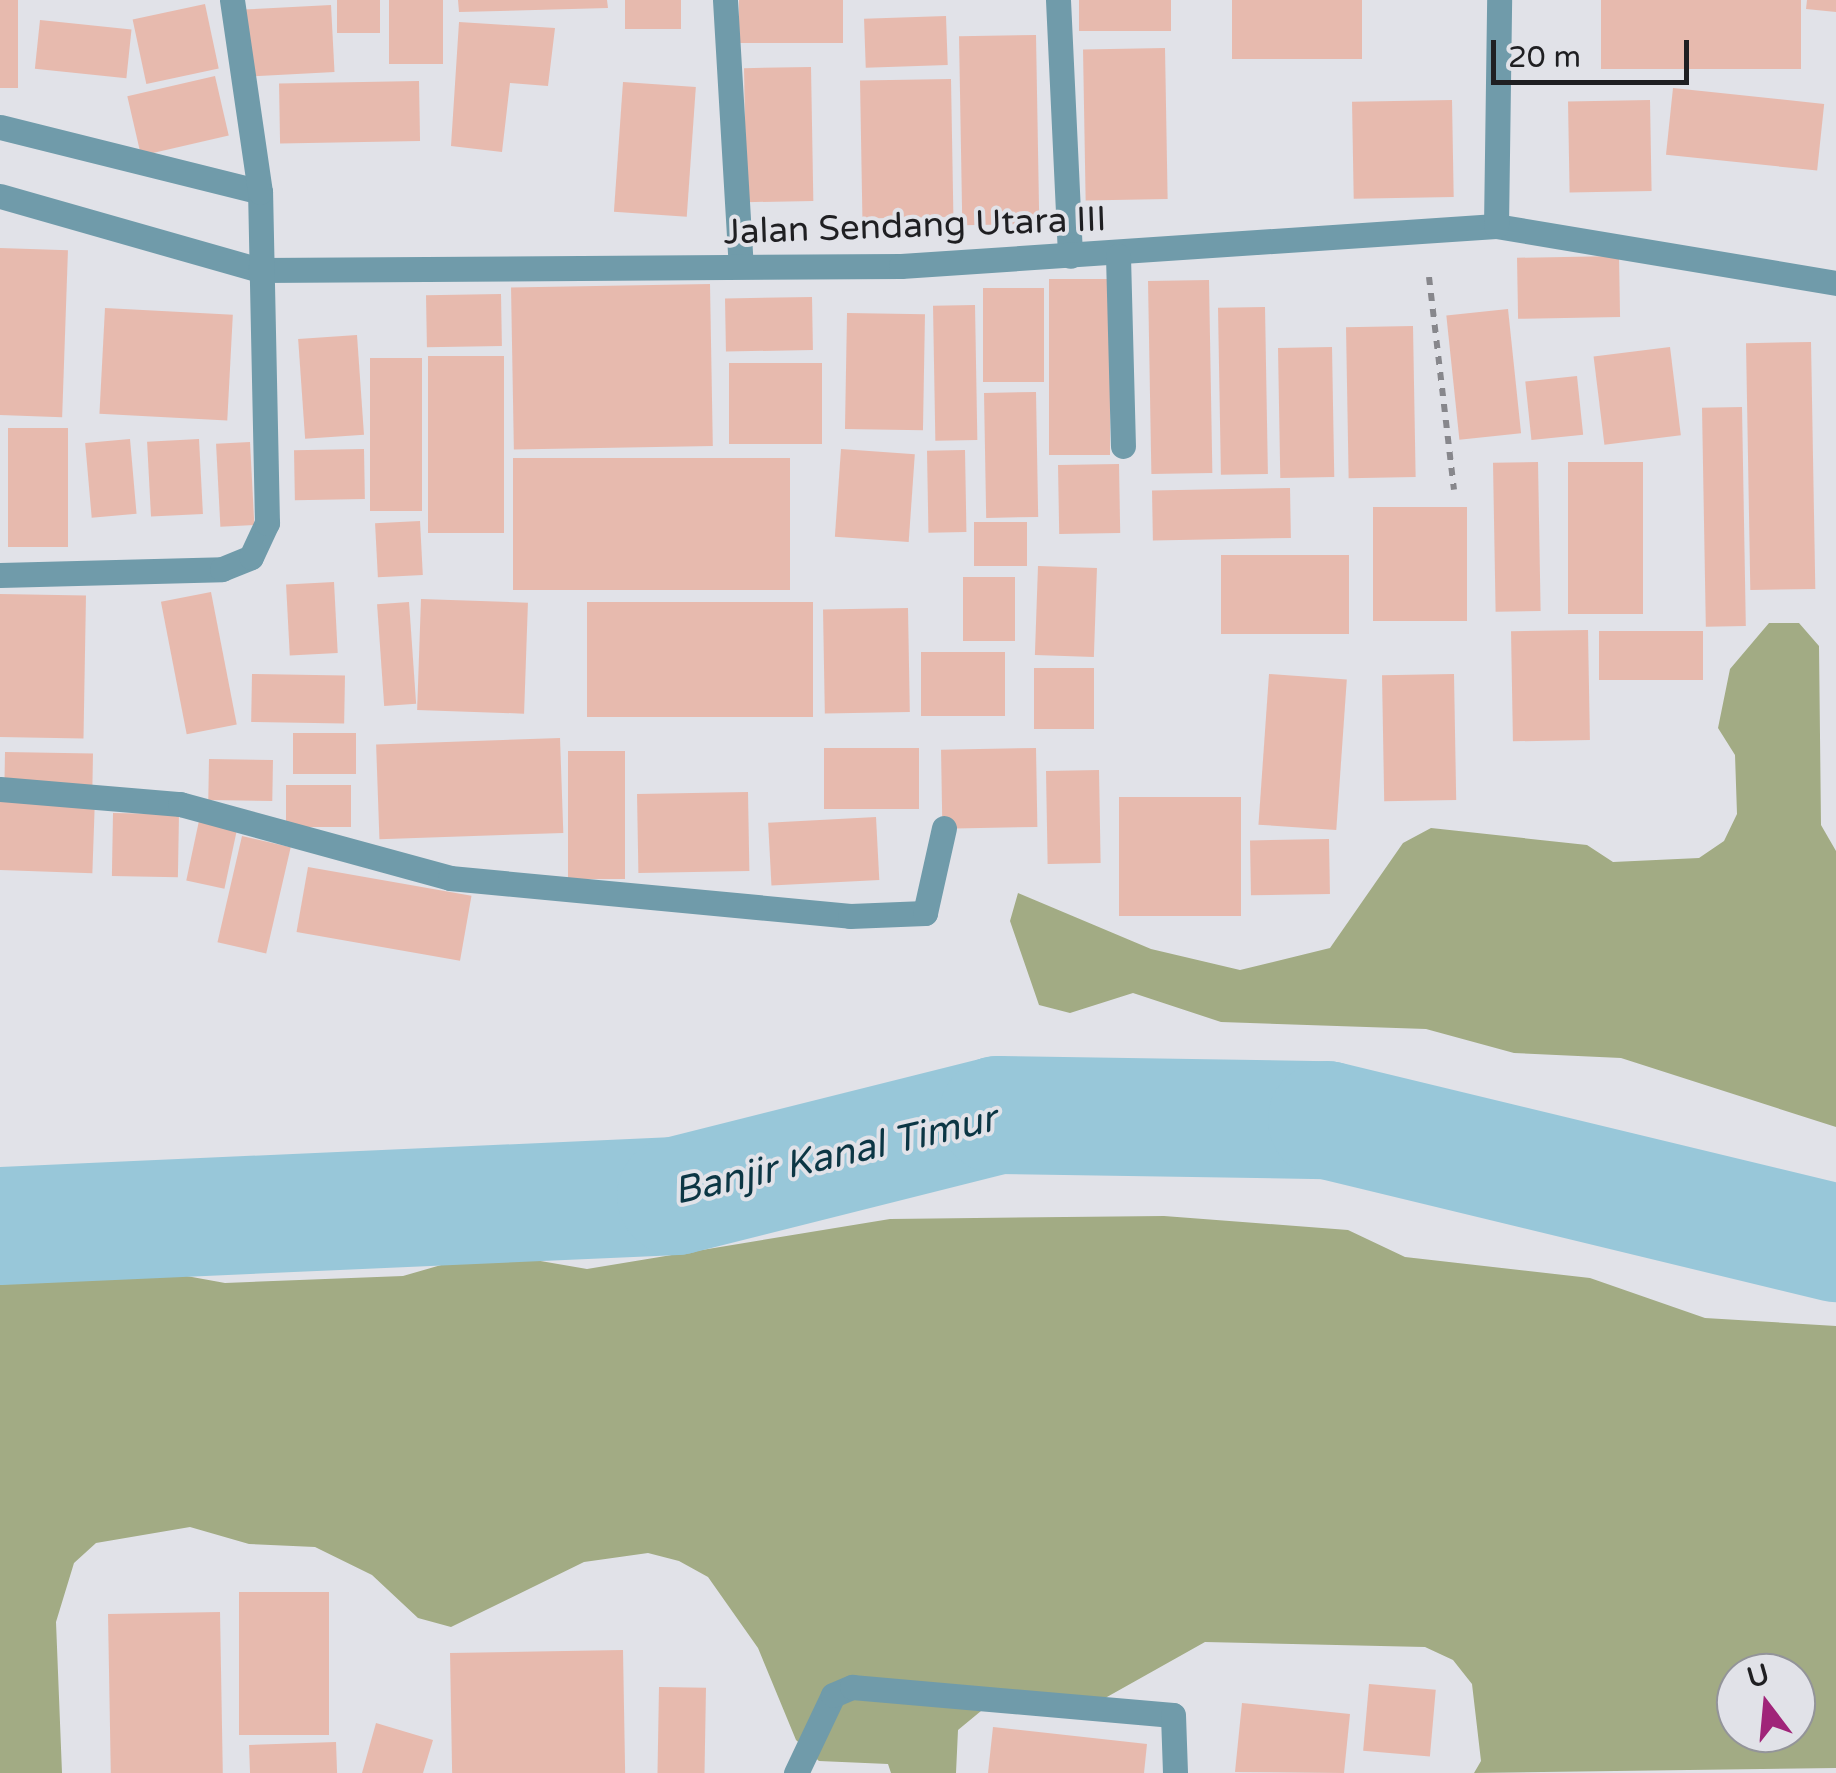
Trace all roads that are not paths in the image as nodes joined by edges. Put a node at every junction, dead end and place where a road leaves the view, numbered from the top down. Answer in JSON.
{"nodes":[{"id":1,"x":232,"y":0,"type":"edge"},
{"id":2,"x":726,"y":0,"type":"edge"},
{"id":3,"x":1058,"y":0,"type":"edge"},
{"id":4,"x":1498,"y":0,"type":"edge"},
{"id":5,"x":0,"y":127,"type":"edge"},
{"id":6,"x":260,"y":192,"type":"junction"},
{"id":7,"x":0,"y":196,"type":"edge"},
{"id":8,"x":1496,"y":226,"type":"junction"},
{"id":9,"x":1070,"y":256,"type":"junction"},
{"id":10,"x":1118,"y":256,"type":"junction"},
{"id":11,"x":741,"y":266,"type":"junction"},
{"id":12,"x":260,"y":270,"type":"junction"},
{"id":13,"x":1836,"y":283,"type":"edge"},
{"id":14,"x":1123,"y":446,"type":"dead end"},
{"id":15,"x":0,"y":575,"type":"edge"},
{"id":16,"x":0,"y":789,"type":"edge"},
{"id":17,"x":944,"y":828,"type":"dead end"},
{"id":18,"x":796,"y":1773,"type":"edge"},
{"id":19,"x":1176,"y":1773,"type":"edge"}],
"edges":[{"from":1,"to":6,"type":"street"},
{"from":2,"to":11,"type":"street"},
{"from":3,"to":9,"type":"street"},
{"from":4,"to":8,"type":"street"},
{"from":5,"to":6,"type":"street"},
{"from":6,"to":12,"type":"street"},
{"from":7,"to":12,"type":"street","name":"Jalan Sendang Utara III"},
{"from":8,"to":10,"type":"street","name":"Jalan Sendang Utara III"},
{"from":8,"to":13,"type":"street","name":"Jalan Sendang Utara III"},
{"from":9,"to":10,"type":"street","name":"Jalan Sendang Utara III"},
{"from":9,"to":11,"type":"street","name":"Jalan Sendang Utara III"},
{"from":10,"to":14,"type":"street"},
{"from":11,"to":12,"type":"street","name":"Jalan Sendang Utara III"},
{"from":12,"to":15,"type":"street"},
{"from":16,"to":17,"type":"street"},
{"from":18,"to":19,"type":"street"}]}
